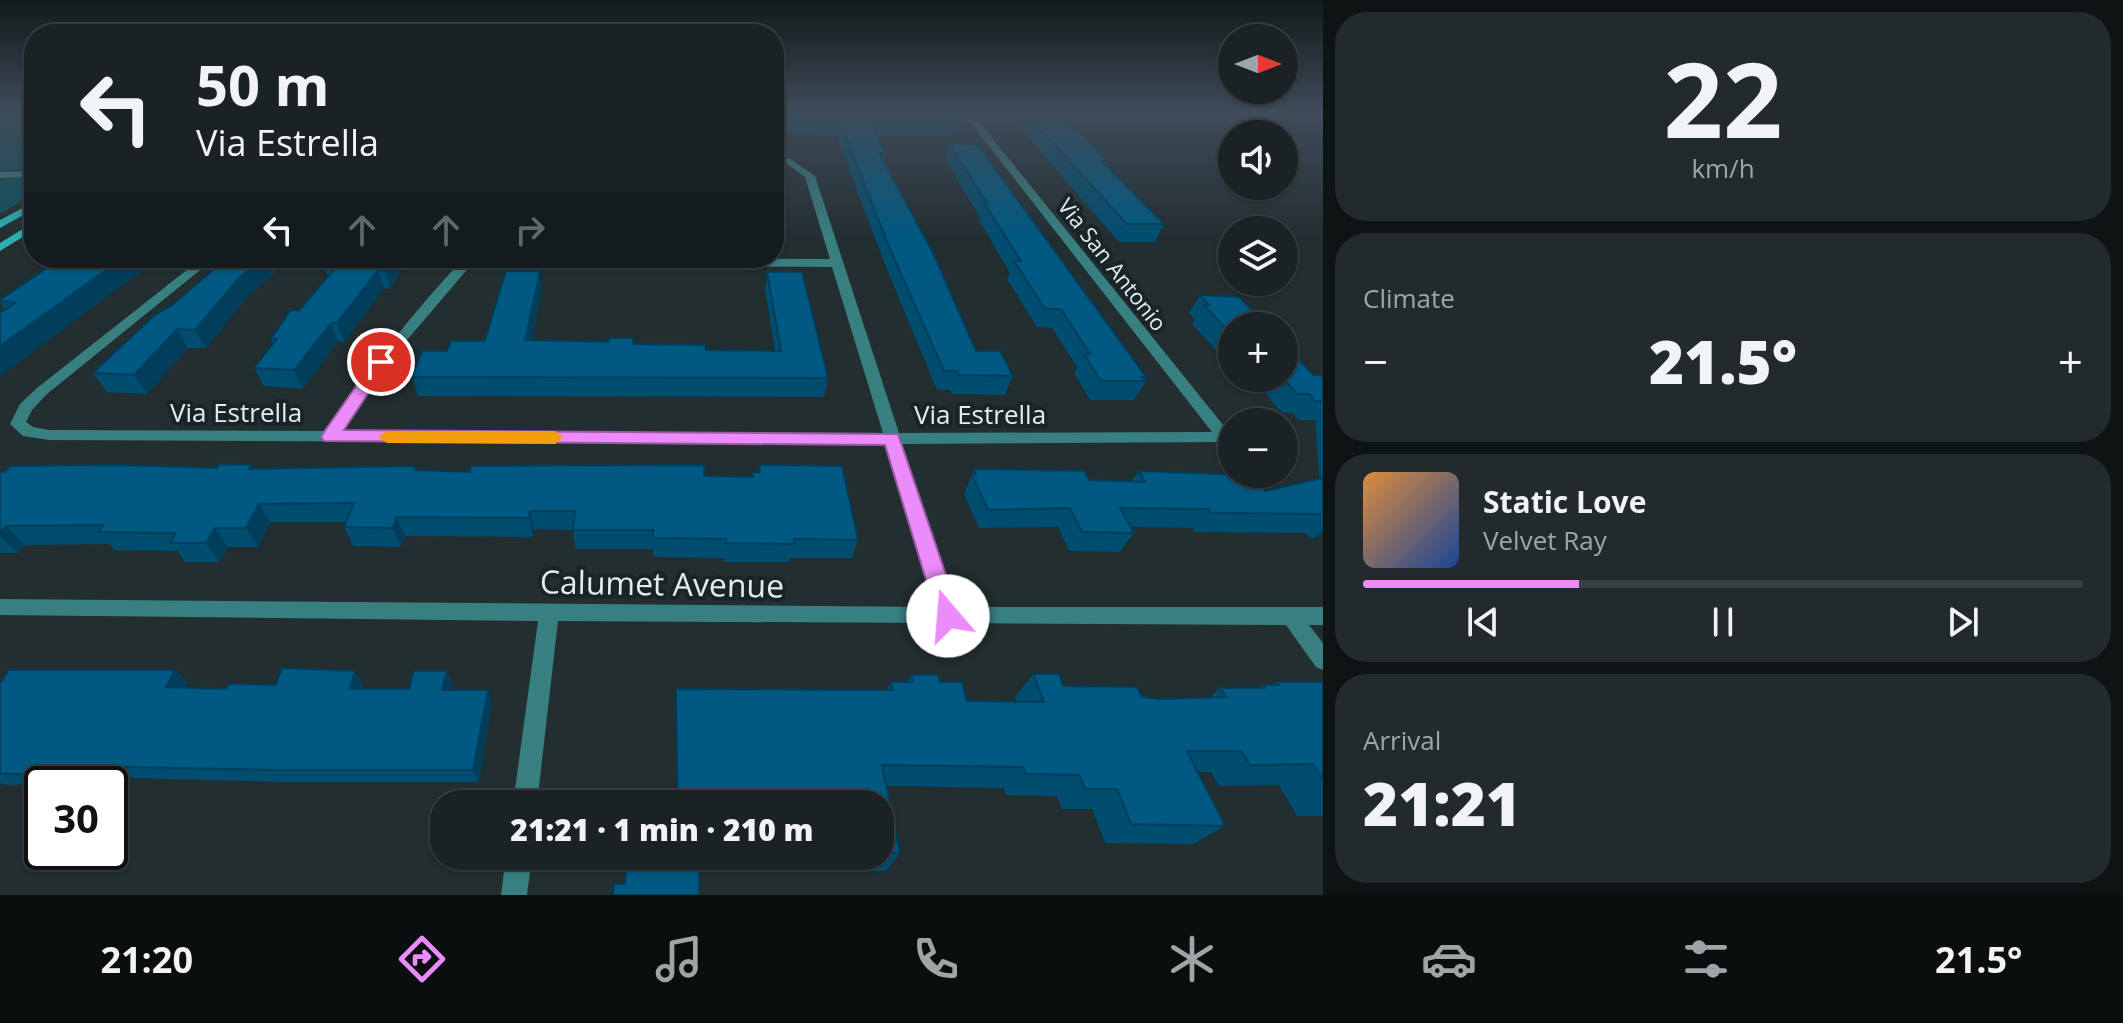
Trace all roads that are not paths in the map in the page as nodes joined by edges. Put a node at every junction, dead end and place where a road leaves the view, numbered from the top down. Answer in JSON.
{"nodes":[{"id":1,"x":1001,"y":155,"type":"edge"},
{"id":2,"x":789,"y":161,"type":"dead end"},
{"id":3,"x":24,"y":174,"type":"edge"},
{"id":4,"x":0,"y":175,"type":"edge"},
{"id":5,"x":24,"y":211,"type":"edge"},
{"id":6,"x":0,"y":225,"type":"edge"},
{"id":7,"x":24,"y":232,"type":"edge"},
{"id":8,"x":0,"y":248,"type":"edge"},
{"id":9,"x":784,"y":263,"type":"edge"},
{"id":10,"x":838,"y":263,"type":"junction"},
{"id":11,"x":196,"y":268,"type":"edge"},
{"id":12,"x":461,"y":268,"type":"edge"},
{"id":13,"x":1218,"y":428,"type":"edge"},
{"id":14,"x":330,"y":437,"type":"junction"},
{"id":15,"x":1218,"y":437,"type":"edge"},
{"id":16,"x":892,"y":439,"type":"junction"},
{"id":17,"x":0,"y":607,"type":"edge"},
{"id":18,"x":549,"y":612,"type":"junction"},
{"id":19,"x":1291,"y":615,"type":"junction"},
{"id":20,"x":948,"y":616,"type":"junction"},
{"id":21,"x":1323,"y":616,"type":"edge"},
{"id":22,"x":1323,"y":660,"type":"edge"},
{"id":23,"x":527,"y":790,"type":"edge"},
{"id":24,"x":517,"y":870,"type":"edge"},
{"id":25,"x":514,"y":895,"type":"edge"}],
"edges":[{"from":1,"to":13,"type":"street","name":"Via San Antonio"},
{"from":2,"to":10,"type":"street"},
{"from":3,"to":4,"type":"lane"},
{"from":5,"to":6,"type":"main road"},
{"from":7,"to":8,"type":"main road"},
{"from":9,"to":10,"type":"street"},
{"from":10,"to":16,"type":"street"},
{"from":11,"to":14,"type":"street","name":"Via Estrella"},
{"from":12,"to":14,"type":"street"},
{"from":14,"to":16,"type":"street","name":"Via Estrella"},
{"from":15,"to":16,"type":"street","name":"Via Estrella"},
{"from":16,"to":20,"type":"street"},
{"from":17,"to":18,"type":"street","name":"Calumet Avenue"},
{"from":18,"to":20,"type":"street","name":"Calumet Avenue"},
{"from":18,"to":23,"type":"street"},
{"from":19,"to":20,"type":"street","name":"Calumet Avenue"},
{"from":19,"to":21,"type":"street","name":"Calumet Avenue"},
{"from":19,"to":22,"type":"street"},
{"from":24,"to":25,"type":"street"}]}
